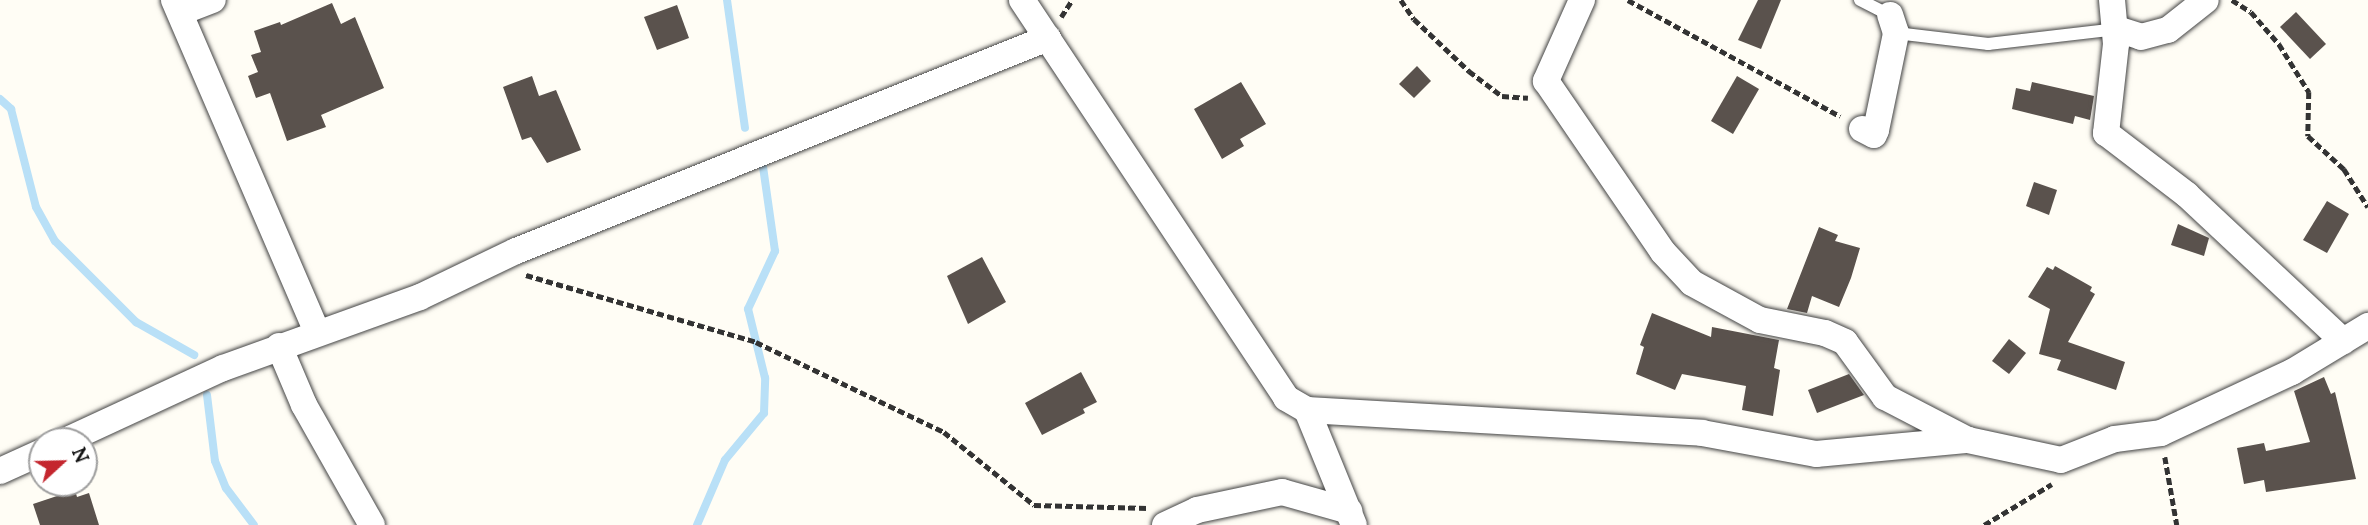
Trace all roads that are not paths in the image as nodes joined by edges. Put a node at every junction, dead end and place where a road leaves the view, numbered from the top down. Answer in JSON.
{"nodes":[{"id":1,"x":213,"y":0,"type":"edge"},
{"id":2,"x":1022,"y":0,"type":"edge"},
{"id":3,"x":1582,"y":0,"type":"edge"},
{"id":4,"x":1860,"y":0,"type":"edge"},
{"id":5,"x":2112,"y":0,"type":"edge"},
{"id":6,"x":2206,"y":0,"type":"edge"},
{"id":7,"x":177,"y":6,"type":"edge"},
{"id":8,"x":1893,"y":24,"type":"junction"},
{"id":9,"x":2117,"y":29,"type":"junction"},
{"id":10,"x":1048,"y":38,"type":"junction"},
{"id":11,"x":1863,"y":129,"type":"road end"},
{"id":12,"x":2368,"y":327,"type":"edge"},
{"id":13,"x":317,"y":332,"type":"junction"},
{"id":14,"x":2343,"y":341,"type":"junction"},
{"id":15,"x":279,"y":346,"type":"junction"},
{"id":16,"x":1307,"y":410,"type":"junction"},
{"id":17,"x":97,"y":427,"type":"edge"},
{"id":18,"x":1968,"y":440,"type":"junction"},
{"id":19,"x":28,"y":458,"type":"edge"},
{"id":20,"x":0,"y":471,"type":"edge"},
{"id":21,"x":1161,"y":517,"type":"edge"},
{"id":22,"x":1351,"y":518,"type":"edge"},
{"id":23,"x":372,"y":525,"type":"edge"}],
"edges":[{"from":1,"to":7,"type":"street"},
{"from":2,"to":10,"type":"street"},
{"from":3,"to":18,"type":"street"},
{"from":4,"to":8,"type":"lane"},
{"from":5,"to":9,"type":"street"},
{"from":6,"to":9,"type":"street"},
{"from":7,"to":13,"type":"street"},
{"from":8,"to":9,"type":"lane"},
{"from":8,"to":11,"type":"street"},
{"from":9,"to":14,"type":"street"},
{"from":10,"to":13,"type":"street"},
{"from":10,"to":16,"type":"street"},
{"from":12,"to":14,"type":"street"},
{"from":13,"to":15,"type":"street"},
{"from":14,"to":18,"type":"street"},
{"from":15,"to":17,"type":"street"},
{"from":15,"to":23,"type":"street"},
{"from":16,"to":18,"type":"street"},
{"from":16,"to":22,"type":"street"},
{"from":19,"to":20,"type":"street"},
{"from":21,"to":22,"type":"street"}]}
